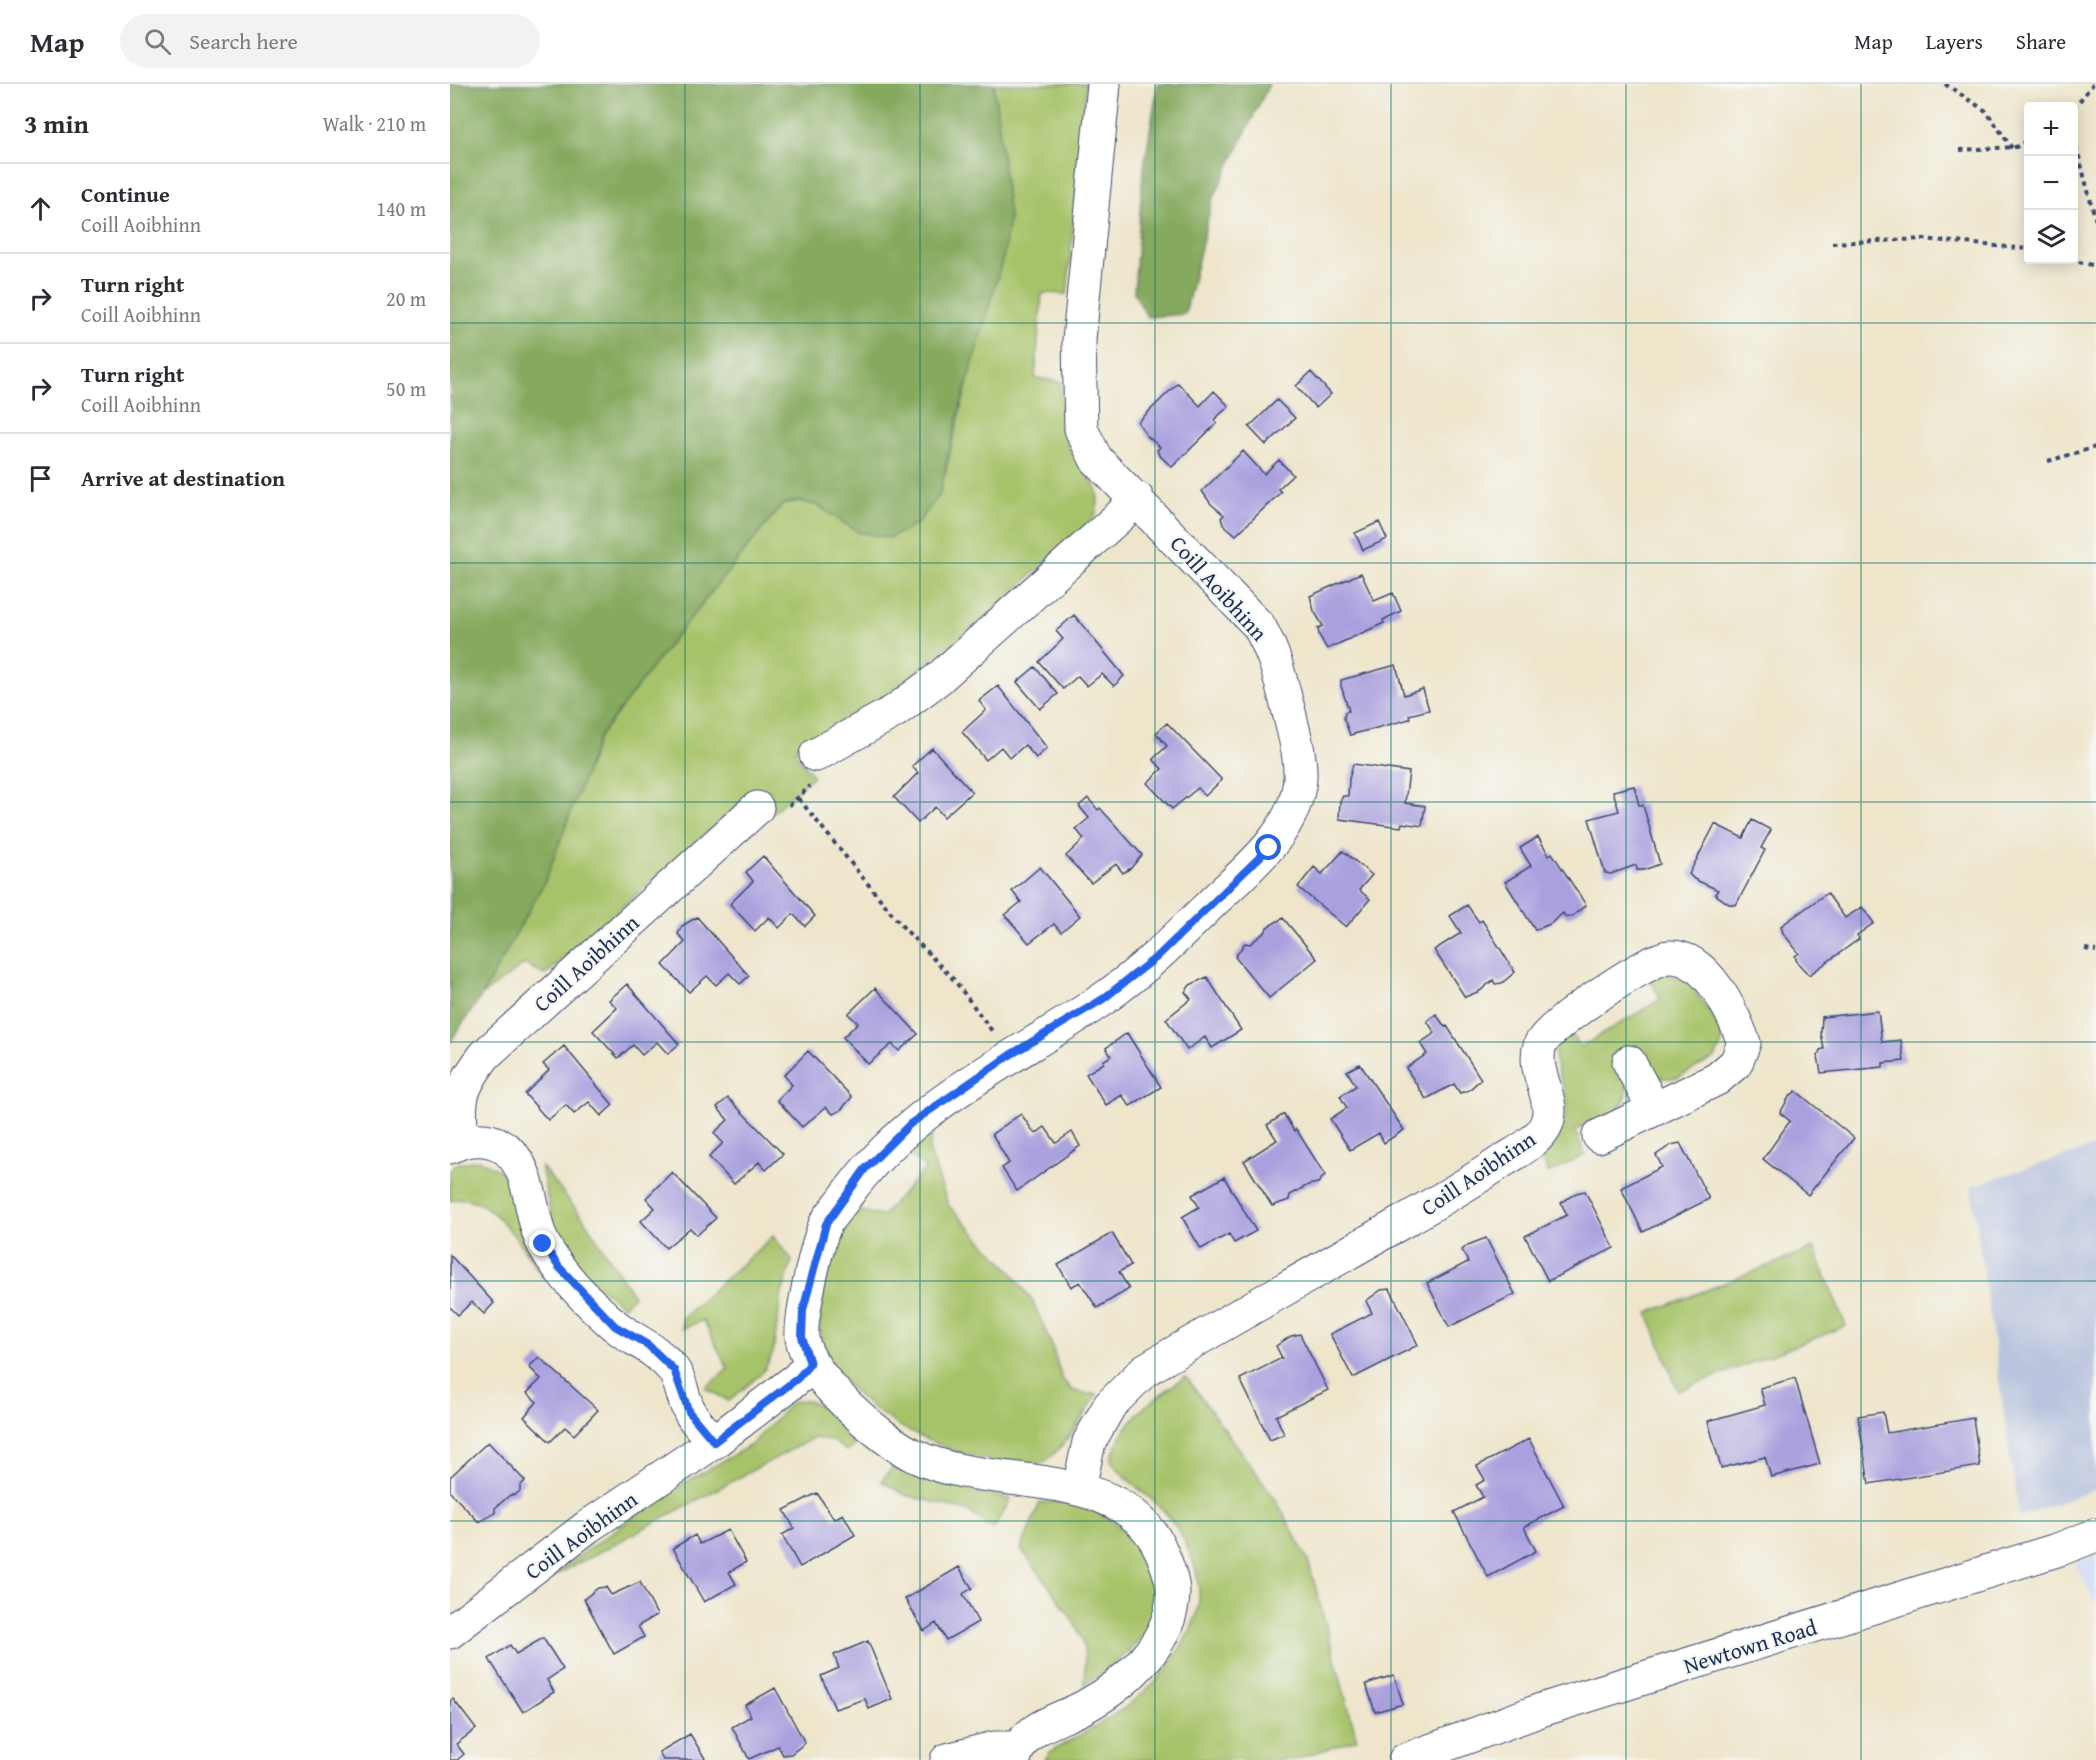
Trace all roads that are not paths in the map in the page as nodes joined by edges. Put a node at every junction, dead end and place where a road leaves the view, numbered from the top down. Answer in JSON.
{"nodes":[{"id":1,"x":1104,"y":84,"type":"edge"},
{"id":2,"x":1137,"y":498,"type":"junction"},
{"id":3,"x":816,"y":755,"type":"road end"},
{"id":4,"x":757,"y":808,"type":"road end"},
{"id":5,"x":1629,"y":1062,"type":"dead end"},
{"id":6,"x":1654,"y":1109,"type":"junction"},
{"id":7,"x":1599,"y":1136,"type":"dead end"},
{"id":8,"x":456,"y":1144,"type":"edge"},
{"id":9,"x":810,"y":1364,"type":"junction"},
{"id":10,"x":714,"y":1442,"type":"junction"},
{"id":11,"x":1079,"y":1488,"type":"junction"},
{"id":12,"x":2096,"y":1535,"type":"edge"},
{"id":13,"x":450,"y":1632,"type":"edge"},
{"id":14,"x":1016,"y":1754,"type":"edge"},
{"id":15,"x":947,"y":1760,"type":"edge"},
{"id":16,"x":1405,"y":1760,"type":"edge"}],
"edges":[{"from":1,"to":2,"type":"street","name":"Coill Aoibhinn"},
{"from":2,"to":3,"type":"street"},
{"from":2,"to":9,"type":"street","name":"Coill Aoibhinn"},
{"from":4,"to":8,"type":"street","name":"Coill Aoibhinn"},
{"from":5,"to":6,"type":"street"},
{"from":6,"to":7,"type":"street","name":"Coill Aoibhinn"},
{"from":6,"to":11,"type":"street","name":"Coill Aoibhinn"},
{"from":8,"to":10,"type":"street","name":"Coill Aoibhinn"},
{"from":9,"to":10,"type":"street","name":"Coill Aoibhinn"},
{"from":9,"to":11,"type":"street","name":"Coill Aoibhinn"},
{"from":10,"to":13,"type":"street","name":"Coill Aoibhinn"},
{"from":11,"to":14,"type":"street","name":"Coill Aoibhinn"},
{"from":12,"to":16,"type":"street","name":"Newtown Road"},
{"from":14,"to":15,"type":"street","name":"Coill Aoibhinn"}]}
